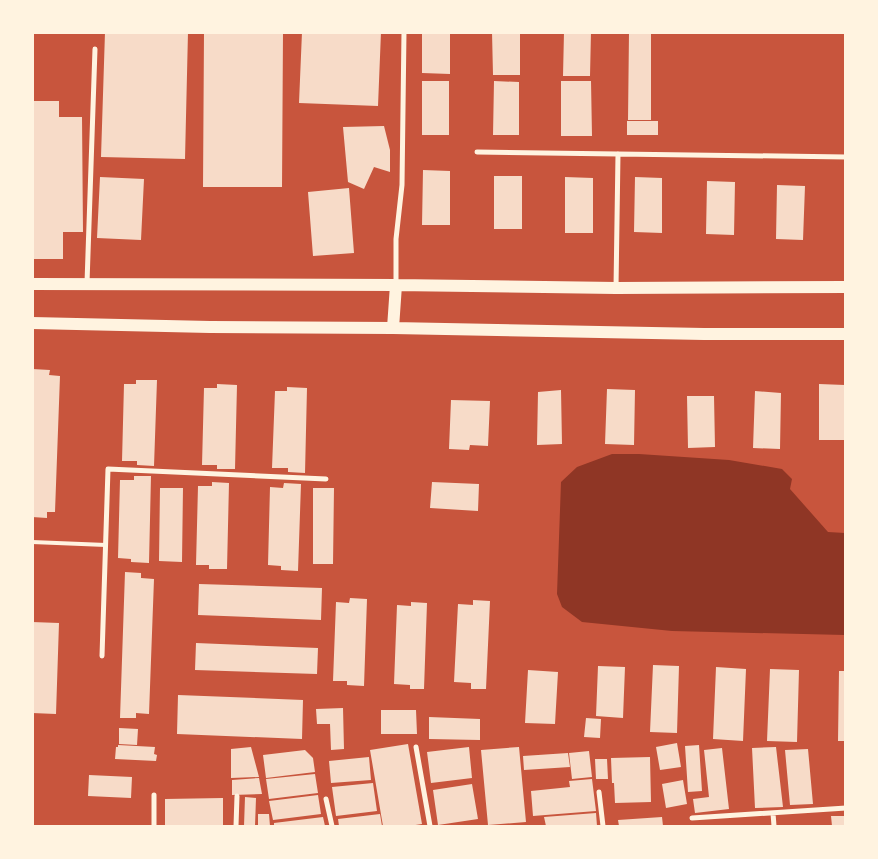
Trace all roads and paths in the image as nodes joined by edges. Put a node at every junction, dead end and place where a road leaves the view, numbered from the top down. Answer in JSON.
{"nodes":[{"id":1,"x":404,"y":32,"type":"edge"},
{"id":2,"x":94,"y":49,"type":"dead end"},
{"id":3,"x":477,"y":152,"type":"dead end"},
{"id":4,"x":618,"y":154,"type":"junction"},
{"id":5,"x":846,"y":157,"type":"edge"},
{"id":6,"x":32,"y":284,"type":"edge"},
{"id":7,"x":87,"y":284,"type":"junction"},
{"id":8,"x":396,"y":285,"type":"junction"},
{"id":9,"x":846,"y":287,"type":"edge"},
{"id":10,"x":616,"y":288,"type":"junction"},
{"id":11,"x":32,"y":323,"type":"edge"},
{"id":12,"x":393,"y":328,"type":"junction"},
{"id":13,"x":846,"y":334,"type":"edge"},
{"id":14,"x":326,"y":479,"type":"dead end"},
{"id":15,"x":32,"y":542,"type":"edge"},
{"id":16,"x":106,"y":544,"type":"junction"},
{"id":17,"x":102,"y":656,"type":"dead end"},
{"id":18,"x":416,"y":747,"type":"dead end"},
{"id":19,"x":599,"y":792,"type":"dead end"},
{"id":20,"x":154,"y":795,"type":"dead end"},
{"id":21,"x":237,"y":796,"type":"dead end"},
{"id":22,"x":326,"y":799,"type":"dead end"},
{"id":23,"x":846,"y":808,"type":"edge"},
{"id":24,"x":773,"y":813,"type":"junction"},
{"id":25,"x":692,"y":818,"type":"dead end"},
{"id":26,"x":154,"y":826,"type":"edge"},
{"id":27,"x":236,"y":826,"type":"edge"},
{"id":28,"x":332,"y":826,"type":"edge"},
{"id":29,"x":430,"y":826,"type":"edge"},
{"id":30,"x":602,"y":826,"type":"edge"},
{"id":31,"x":774,"y":826,"type":"edge"}],
"edges":[{"from":1,"to":8,"type":"street"},
{"from":2,"to":7,"type":"street"},
{"from":3,"to":4,"type":"street"},
{"from":4,"to":5,"type":"street"},
{"from":4,"to":10,"type":"street"},
{"from":6,"to":7,"type":"main road"},
{"from":7,"to":8,"type":"main road"},
{"from":8,"to":10,"type":"main road"},
{"from":8,"to":12,"type":"main road"},
{"from":9,"to":10,"type":"main road"},
{"from":11,"to":12,"type":"main road"},
{"from":12,"to":13,"type":"main road"},
{"from":14,"to":16,"type":"street"},
{"from":15,"to":16,"type":"lane"},
{"from":16,"to":17,"type":"street"},
{"from":18,"to":29,"type":"street"},
{"from":19,"to":30,"type":"street"},
{"from":20,"to":26,"type":"street"},
{"from":21,"to":27,"type":"street"},
{"from":22,"to":28,"type":"street"},
{"from":23,"to":24,"type":"street"},
{"from":24,"to":25,"type":"street"},
{"from":24,"to":31,"type":"street"}]}
